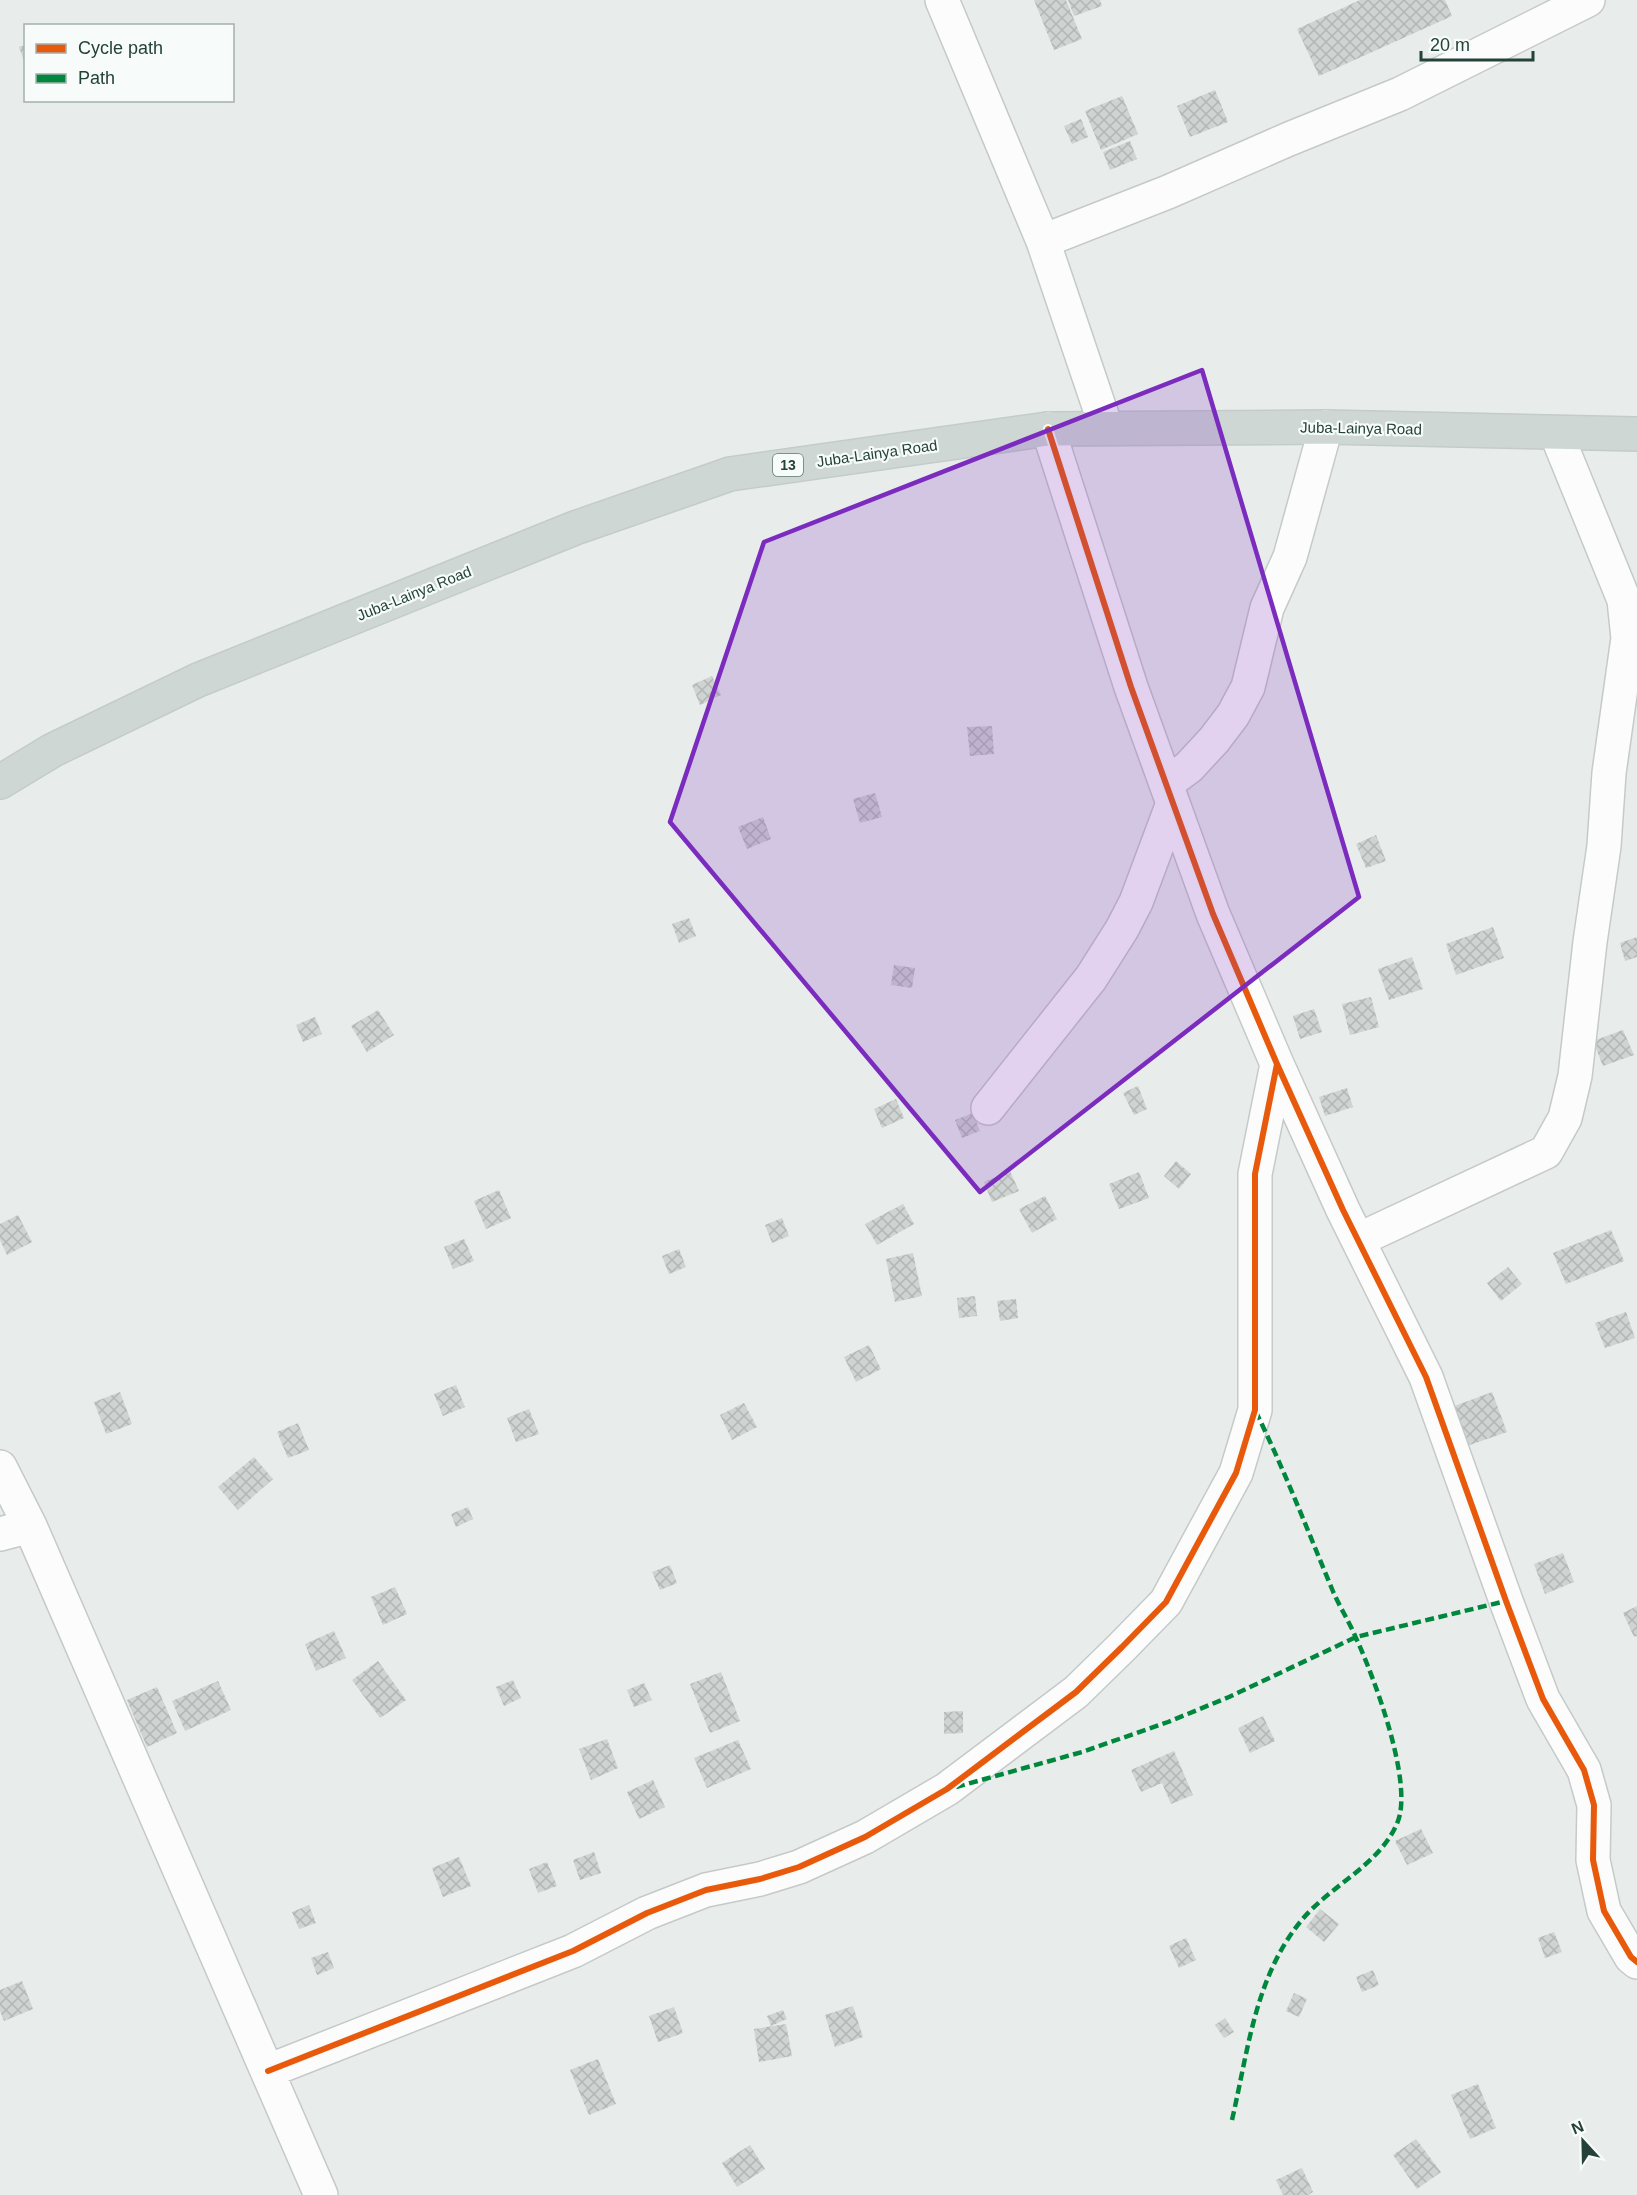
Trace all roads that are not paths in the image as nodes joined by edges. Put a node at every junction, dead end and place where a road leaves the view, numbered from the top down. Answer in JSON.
{"nodes":[{"id":1,"x":942,"y":0,"type":"edge"},
{"id":2,"x":1588,"y":0,"type":"edge"},
{"id":3,"x":1043,"y":241,"type":"junction"},
{"id":4,"x":1106,"y":427,"type":"junction"},
{"id":5,"x":1326,"y":427,"type":"junction"},
{"id":6,"x":1048,"y":429,"type":"junction"},
{"id":7,"x":1556,"y":433,"type":"junction"},
{"id":8,"x":1637,"y":434,"type":"edge"},
{"id":9,"x":0,"y":782,"type":"edge"},
{"id":10,"x":1169,"y":794,"type":"junction"},
{"id":11,"x":1277,"y":1064,"type":"junction"},
{"id":12,"x":988,"y":1108,"type":"dead end"},
{"id":13,"x":1358,"y":1240,"type":"junction"},
{"id":14,"x":0,"y":1467,"type":"edge"},
{"id":15,"x":15,"y":1530,"type":"edge"},
{"id":16,"x":1637,"y":1962,"type":"edge"},
{"id":17,"x":268,"y":2071,"type":"junction"},
{"id":18,"x":321,"y":2195,"type":"edge"}],
"edges":[{"from":1,"to":3,"type":"street"},
{"from":2,"to":3,"type":"street"},
{"from":3,"to":4,"type":"street"},
{"from":4,"to":5,"type":"main road","name":"Juba-Lainya Road","number":"13"},
{"from":4,"to":6,"type":"main road","name":"Juba-Lainya Road","number":"13"},
{"from":5,"to":7,"type":"main road","name":"Juba-Lainya Road","number":"13"},
{"from":5,"to":10,"type":"street"},
{"from":6,"to":9,"type":"main road","name":"Juba-Lainya Road","number":"13"},
{"from":6,"to":10,"type":"street"},
{"from":7,"to":8,"type":"main road","name":"Juba-Lainya Road","number":"13"},
{"from":7,"to":13,"type":"street"},
{"from":10,"to":11,"type":"street"},
{"from":10,"to":12,"type":"street"},
{"from":11,"to":13,"type":"street"},
{"from":11,"to":17,"type":"street"},
{"from":13,"to":16,"type":"street"},
{"from":14,"to":15,"type":"street"},
{"from":15,"to":17,"type":"street"},
{"from":17,"to":18,"type":"street"}]}
